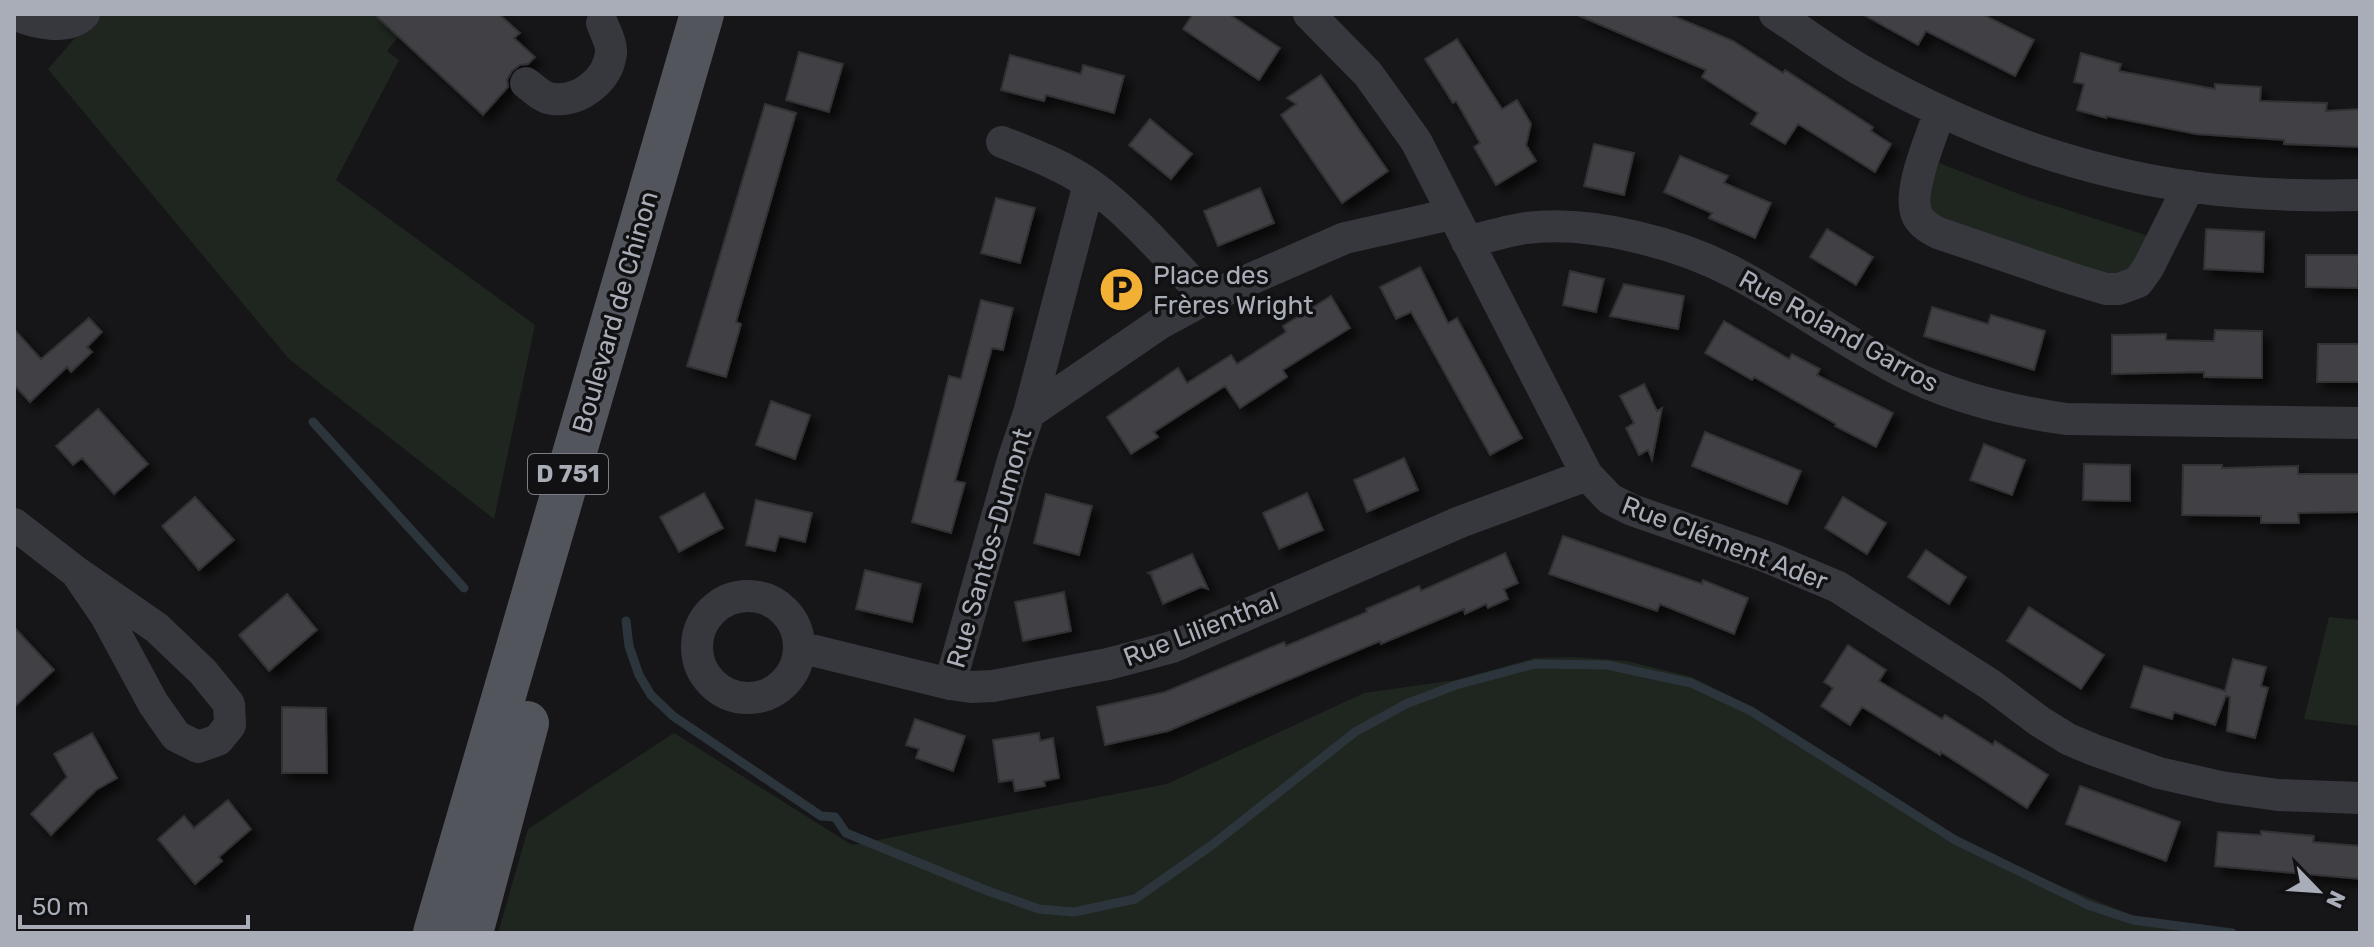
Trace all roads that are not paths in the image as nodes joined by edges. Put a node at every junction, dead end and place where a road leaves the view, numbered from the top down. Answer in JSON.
{"nodes":[{"id":1,"x":15,"y":14,"type":"edge"},
{"id":2,"x":84,"y":14,"type":"edge"},
{"id":3,"x":702,"y":14,"type":"edge"},
{"id":4,"x":729,"y":14,"type":"edge"},
{"id":5,"x":1309,"y":14,"type":"edge"},
{"id":6,"x":1775,"y":14,"type":"edge"},
{"id":7,"x":603,"y":17,"type":"edge"},
{"id":8,"x":526,"y":83,"type":"dead end"},
{"id":9,"x":1940,"y":111,"type":"junction"},
{"id":10,"x":1002,"y":142,"type":"dead end"},
{"id":11,"x":1089,"y":184,"type":"junction"},
{"id":12,"x":2189,"y":186,"type":"junction"},
{"id":13,"x":2360,"y":195,"type":"edge"},
{"id":14,"x":1452,"y":214,"type":"junction"},
{"id":15,"x":1467,"y":242,"type":"junction"},
{"id":16,"x":1207,"y":298,"type":"junction"},
{"id":17,"x":1029,"y":413,"type":"junction"},
{"id":18,"x":2360,"y":423,"type":"edge"},
{"id":19,"x":1587,"y":475,"type":"junction"},
{"id":20,"x":14,"y":524,"type":"edge"},
{"id":21,"x":76,"y":572,"type":"junction"},
{"id":22,"x":799,"y":647,"type":"dead end"},
{"id":23,"x":950,"y":684,"type":"junction"},
{"id":24,"x":2360,"y":798,"type":"edge"},
{"id":25,"x":435,"y":933,"type":"edge"},
{"id":26,"x":471,"y":933,"type":"edge"}],
"edges":[{"from":1,"to":2,"type":"street"},
{"from":3,"to":25,"type":"main road","name":"Boulevard de Chinon","number":"D 751"},
{"from":4,"to":26,"type":"main road","name":"Boulevard de Chinon","number":"D 751"},
{"from":5,"to":14,"type":"street","name":"Rue Clément Ader"},
{"from":6,"to":9,"type":"street"},
{"from":7,"to":8,"type":"street"},
{"from":9,"to":12,"type":"street"},
{"from":9,"to":12,"type":"street"},
{"from":10,"to":11,"type":"street"},
{"from":11,"to":16,"type":"street"},
{"from":11,"to":17,"type":"street","name":"Rue Santos-Dumont"},
{"from":12,"to":13,"type":"street"},
{"from":14,"to":15,"type":"street","name":"Rue Clément Ader"},
{"from":14,"to":16,"type":"street","name":"Rue Santos-Dumont"},
{"from":15,"to":18,"type":"street","name":"Rue Roland Garros"},
{"from":15,"to":19,"type":"street","name":"Rue Clément Ader"},
{"from":16,"to":17,"type":"street","name":"Rue Santos-Dumont"},
{"from":17,"to":23,"type":"street","name":"Rue Santos-Dumont"},
{"from":19,"to":23,"type":"street","name":"Rue Lilienthal"},
{"from":19,"to":24,"type":"street","name":"Rue Clément Ader"},
{"from":20,"to":21,"type":"street"},
{"from":21,"to":21,"type":"street"},
{"from":22,"to":23,"type":"street","name":"Rue Lilienthal"}]}
